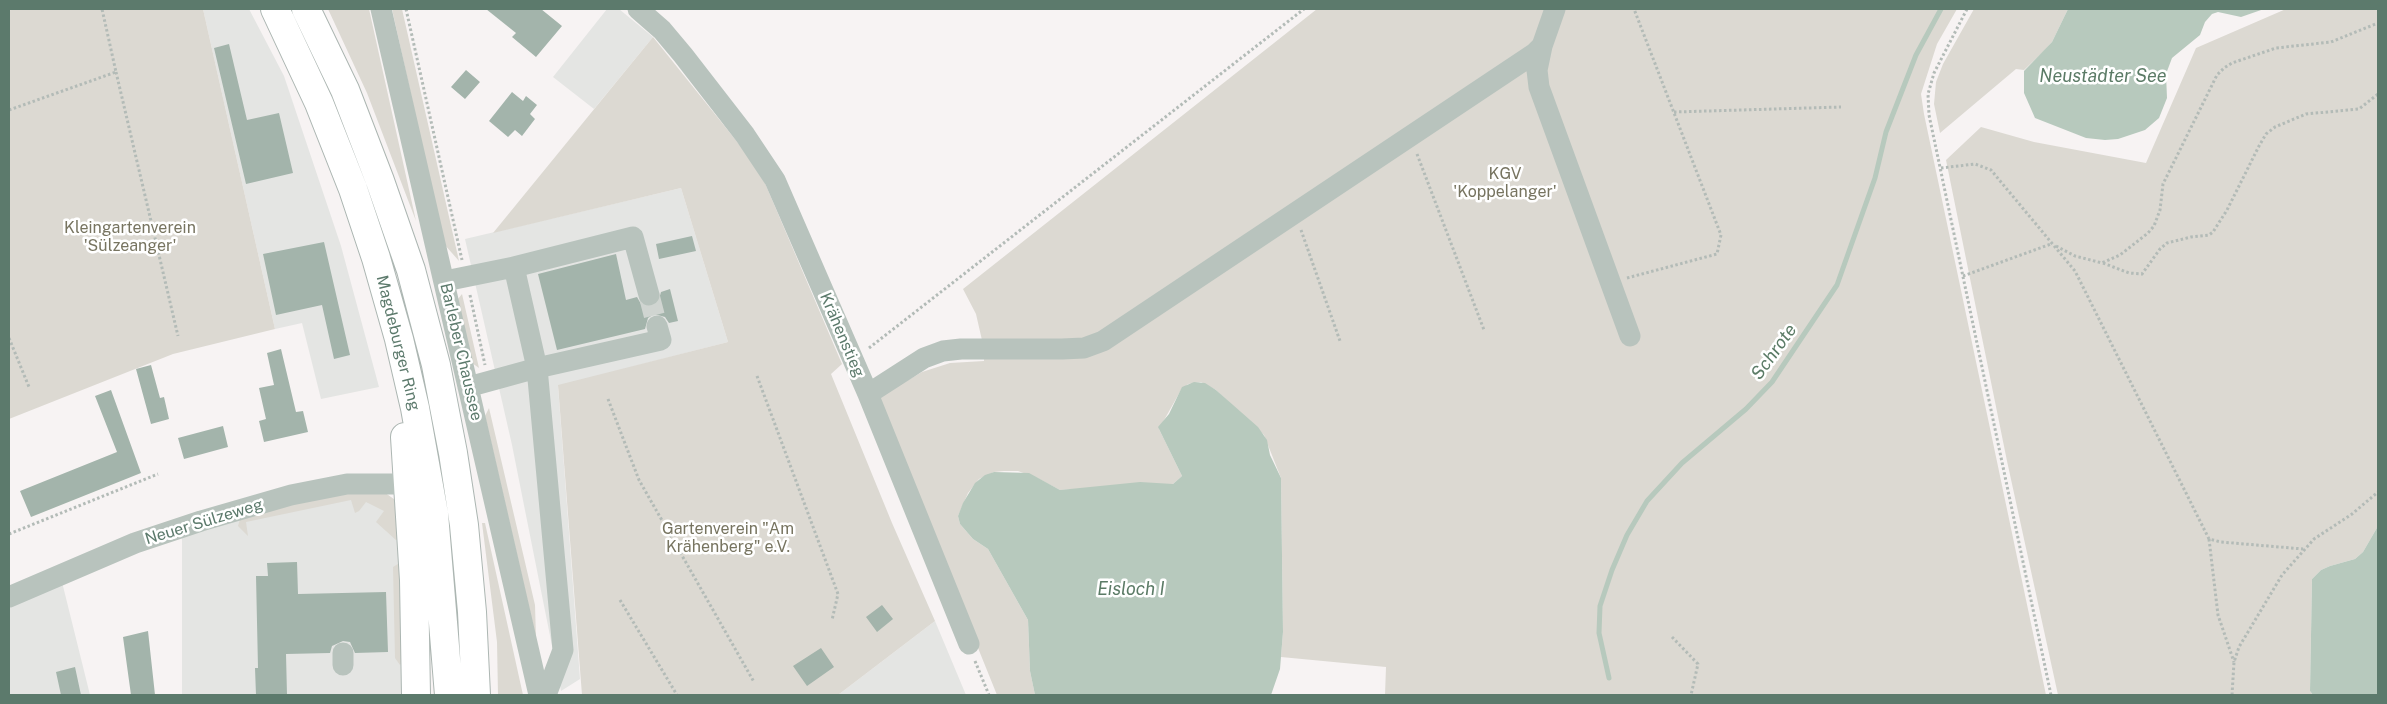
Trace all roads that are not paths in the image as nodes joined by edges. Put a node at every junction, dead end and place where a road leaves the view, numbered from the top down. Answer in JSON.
{"nodes":[{"id":1,"x":275,"y":9,"type":"edge"},
{"id":2,"x":306,"y":9,"type":"edge"},
{"id":3,"x":381,"y":9,"type":"edge"},
{"id":4,"x":638,"y":9,"type":"edge"},
{"id":5,"x":1555,"y":9,"type":"edge"},
{"id":6,"x":1542,"y":46,"type":"junction"},
{"id":7,"x":514,"y":267,"type":"junction"},
{"id":8,"x":444,"y":281,"type":"junction"},
{"id":9,"x":649,"y":295,"type":"tunnel mouth"},
{"id":10,"x":657,"y":326,"type":"tunnel mouth"},
{"id":11,"x":1630,"y":336,"type":"dead end"},
{"id":12,"x":537,"y":368,"type":"junction"},
{"id":13,"x":408,"y":376,"type":"junction"},
{"id":14,"x":468,"y":387,"type":"junction"},
{"id":15,"x":868,"y":394,"type":"junction"},
{"id":16,"x":408,"y":484,"type":"junction"},
{"id":17,"x":9,"y":597,"type":"edge"},
{"id":18,"x":969,"y":644,"type":"road end"},
{"id":19,"x":416,"y":695,"type":"edge"},
{"id":20,"x":449,"y":695,"type":"edge"},
{"id":21,"x":476,"y":695,"type":"edge"},
{"id":22,"x":539,"y":695,"type":"edge"},
{"id":23,"x":546,"y":695,"type":"edge"}],
"edges":[{"from":1,"to":13,"type":"highway","name":"Magdeburger Ring"},
{"from":2,"to":21,"type":"highway","name":"Magdeburger Ring"},
{"from":3,"to":8,"type":"street","name":"Barleber Chaussee"},
{"from":4,"to":15,"type":"street","name":"Krähenstieg"},
{"from":5,"to":6,"type":"street"},
{"from":6,"to":11,"type":"street"},
{"from":6,"to":15,"type":"street"},
{"from":7,"to":8,"type":"street"},
{"from":7,"to":9,"type":"street"},
{"from":7,"to":12,"type":"street"},
{"from":8,"to":14,"type":"street","name":"Barleber Chaussee"},
{"from":10,"to":12,"type":"street"},
{"from":12,"to":14,"type":"street"},
{"from":12,"to":23,"type":"street"},
{"from":13,"to":16,"type":"highway"},
{"from":13,"to":20,"type":"highway","name":"Magdeburger Ring"},
{"from":14,"to":22,"type":"street","name":"Barleber Chaussee"},
{"from":15,"to":18,"type":"street","name":"Krähenstieg"},
{"from":16,"to":17,"type":"street","name":"Neuer Sülzeweg"},
{"from":16,"to":19,"type":"highway"}]}
